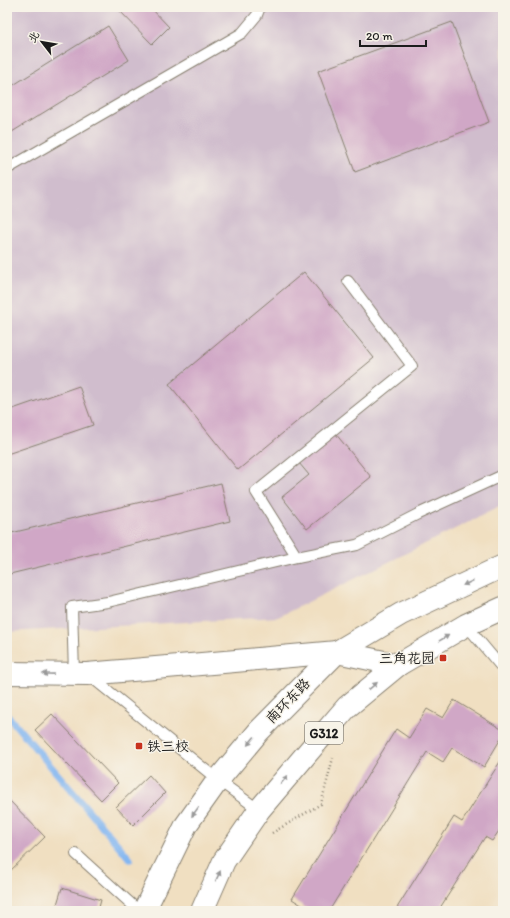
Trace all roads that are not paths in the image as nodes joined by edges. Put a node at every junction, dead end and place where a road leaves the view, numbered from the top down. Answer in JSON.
{"nodes":[{"id":1,"x":260,"y":7,"type":"edge"},
{"id":2,"x":7,"y":169,"type":"edge"},
{"id":3,"x":348,"y":281,"type":"dead end"},
{"id":4,"x":503,"y":475,"type":"edge"},
{"id":5,"x":297,"y":557,"type":"junction"},
{"id":6,"x":503,"y":566,"type":"edge"},
{"id":7,"x":503,"y":608,"type":"edge"},
{"id":8,"x":466,"y":624,"type":"junction"},
{"id":9,"x":337,"y":652,"type":"junction"},
{"id":10,"x":398,"y":665,"type":"junction"},
{"id":11,"x":503,"y":669,"type":"edge"},
{"id":12,"x":7,"y":673,"type":"edge"},
{"id":13,"x":80,"y":674,"type":"junction"},
{"id":14,"x":218,"y":780,"type":"junction"},
{"id":15,"x":259,"y":810,"type":"junction"},
{"id":16,"x":76,"y":854,"type":"dead end"},
{"id":17,"x":139,"y":911,"type":"edge"},
{"id":18,"x":144,"y":911,"type":"edge"},
{"id":19,"x":202,"y":911,"type":"edge"}],
"edges":[{"from":1,"to":2,"type":"lane"},
{"from":3,"to":5,"type":"lane"},
{"from":4,"to":5,"type":"lane"},
{"from":5,"to":13,"type":"lane"},
{"from":6,"to":9,"type":"main road","name":"南环东路","one_way":true},
{"from":7,"to":8,"type":"main road","number":"G312"},
{"from":10,"to":8,"type":"main road","number":"G312","one_way":true},
{"from":8,"to":11,"type":"lane"},
{"from":9,"to":10,"type":"main road"},
{"from":9,"to":13,"type":"main road"},
{"from":9,"to":14,"type":"main road","name":"南环东路","one_way":true},
{"from":15,"to":10,"type":"main road","number":"G312","one_way":true},
{"from":13,"to":12,"type":"main road","one_way":true},
{"from":13,"to":14,"type":"lane"},
{"from":14,"to":15,"type":"lane"},
{"from":14,"to":18,"type":"main road","name":"南环东路","one_way":true},
{"from":19,"to":15,"type":"main road","number":"G312","one_way":true},
{"from":16,"to":17,"type":"lane"}]}
